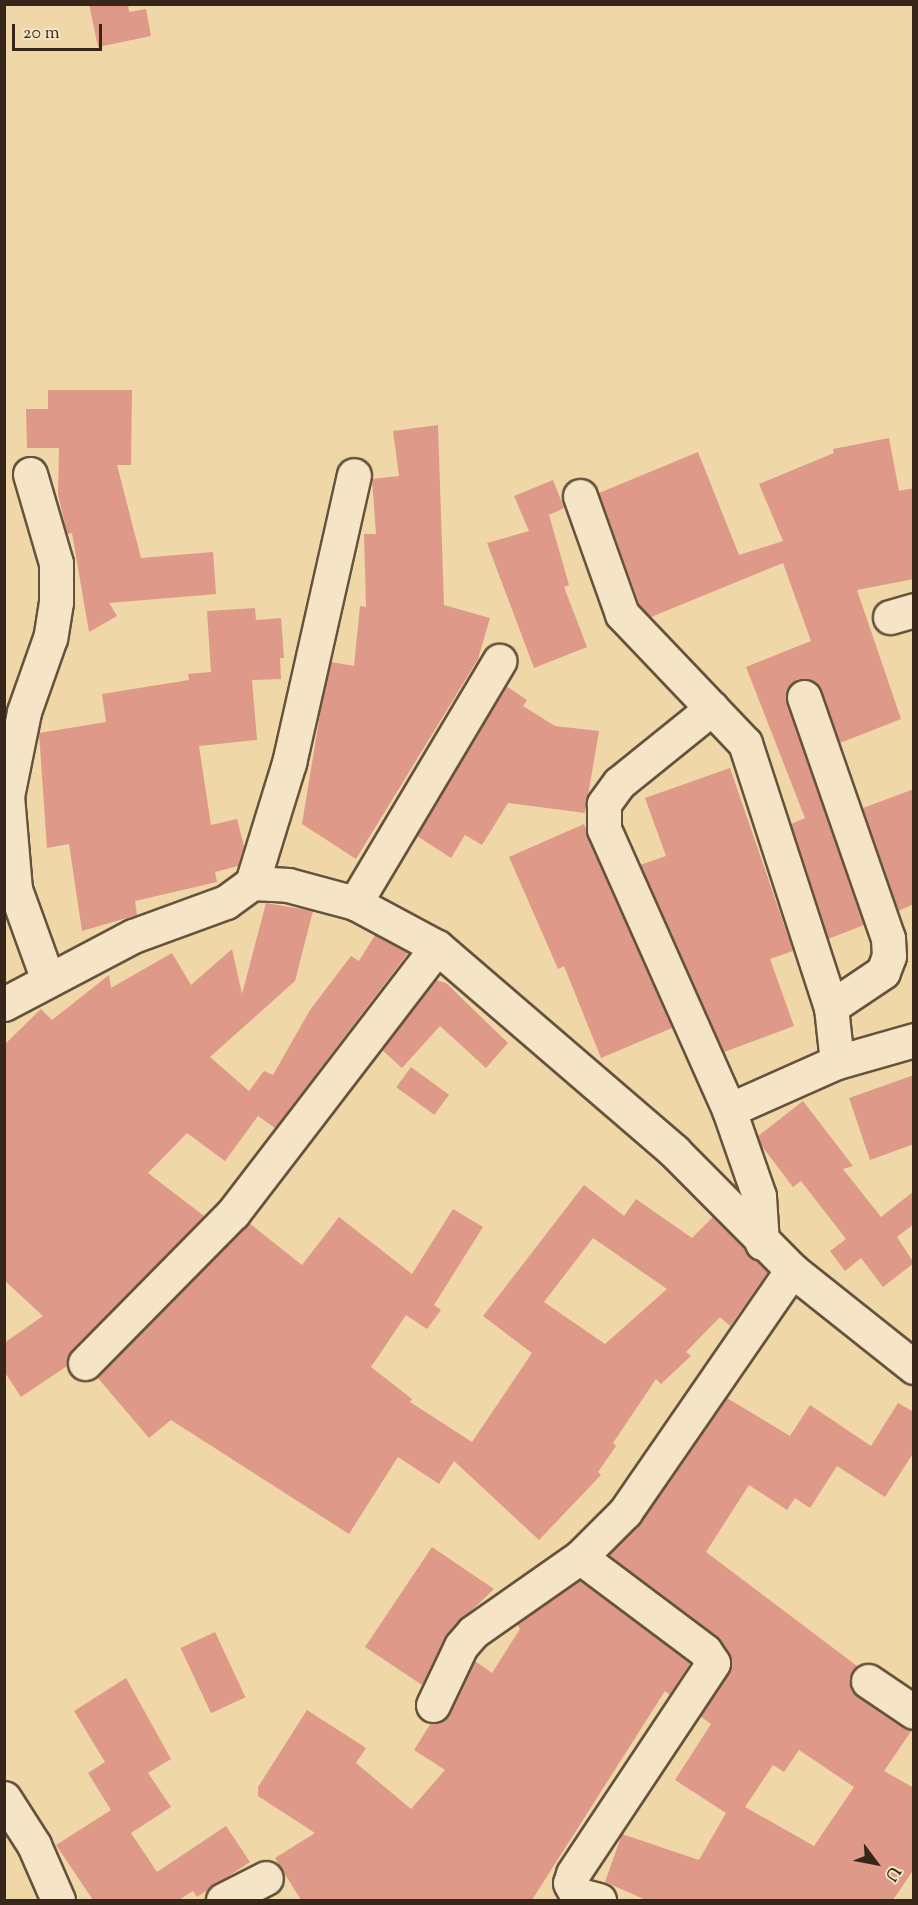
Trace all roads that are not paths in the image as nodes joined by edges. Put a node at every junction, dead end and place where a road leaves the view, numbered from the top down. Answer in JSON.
{"nodes":[{"id":1,"x":30,"y":474,"type":"dead end"},
{"id":2,"x":354,"y":475,"type":"dead end"},
{"id":3,"x":580,"y":496,"type":"dead end"},
{"id":4,"x":499,"y":661,"type":"dead end"},
{"id":5,"x":804,"y":697,"type":"dead end"},
{"id":6,"x":712,"y":708,"type":"junction"},
{"id":7,"x":14,"y":715,"type":"edge"},
{"id":8,"x":252,"y":883,"type":"junction"},
{"id":9,"x":355,"y":903,"type":"junction"},
{"id":10,"x":437,"y":947,"type":"junction"},
{"id":11,"x":48,"y":980,"type":"junction"},
{"id":12,"x":4,"y":1004,"type":"edge"},
{"id":13,"x":831,"y":1007,"type":"junction"},
{"id":14,"x":914,"y":1040,"type":"edge"},
{"id":15,"x":837,"y":1062,"type":"junction"},
{"id":16,"x":729,"y":1110,"type":"junction"},
{"id":17,"x":762,"y":1243,"type":"junction"},
{"id":18,"x":792,"y":1270,"type":"junction"},
{"id":19,"x":908,"y":1353,"type":"edge"},
{"id":20,"x":86,"y":1363,"type":"dead end"},
{"id":21,"x":580,"y":1557,"type":"junction"},
{"id":22,"x":868,"y":1681,"type":"dead end"},
{"id":23,"x":433,"y":1706,"type":"dead end"},
{"id":24,"x":914,"y":1712,"type":"edge"},
{"id":25,"x":4,"y":1798,"type":"edge"},
{"id":26,"x":266,"y":1878,"type":"dead end"},
{"id":27,"x":58,"y":1900,"type":"edge"},
{"id":28,"x":223,"y":1900,"type":"edge"},
{"id":29,"x":599,"y":1900,"type":"edge"}],
"edges":[{"from":1,"to":7,"type":"street"},
{"from":2,"to":8,"type":"street"},
{"from":3,"to":6,"type":"street"},
{"from":4,"to":9,"type":"street"},
{"from":5,"to":13,"type":"street"},
{"from":6,"to":13,"type":"street"},
{"from":6,"to":16,"type":"street"},
{"from":7,"to":11,"type":"street"},
{"from":8,"to":9,"type":"street"},
{"from":8,"to":11,"type":"street"},
{"from":9,"to":10,"type":"street"},
{"from":10,"to":17,"type":"street"},
{"from":10,"to":20,"type":"street"},
{"from":11,"to":12,"type":"street"},
{"from":13,"to":15,"type":"street"},
{"from":14,"to":15,"type":"street"},
{"from":15,"to":16,"type":"street"},
{"from":16,"to":17,"type":"street"},
{"from":17,"to":18,"type":"street"},
{"from":18,"to":19,"type":"street"},
{"from":18,"to":21,"type":"street"},
{"from":21,"to":23,"type":"street"},
{"from":21,"to":29,"type":"street"},
{"from":22,"to":24,"type":"street"},
{"from":25,"to":27,"type":"street"},
{"from":26,"to":28,"type":"street"}]}
